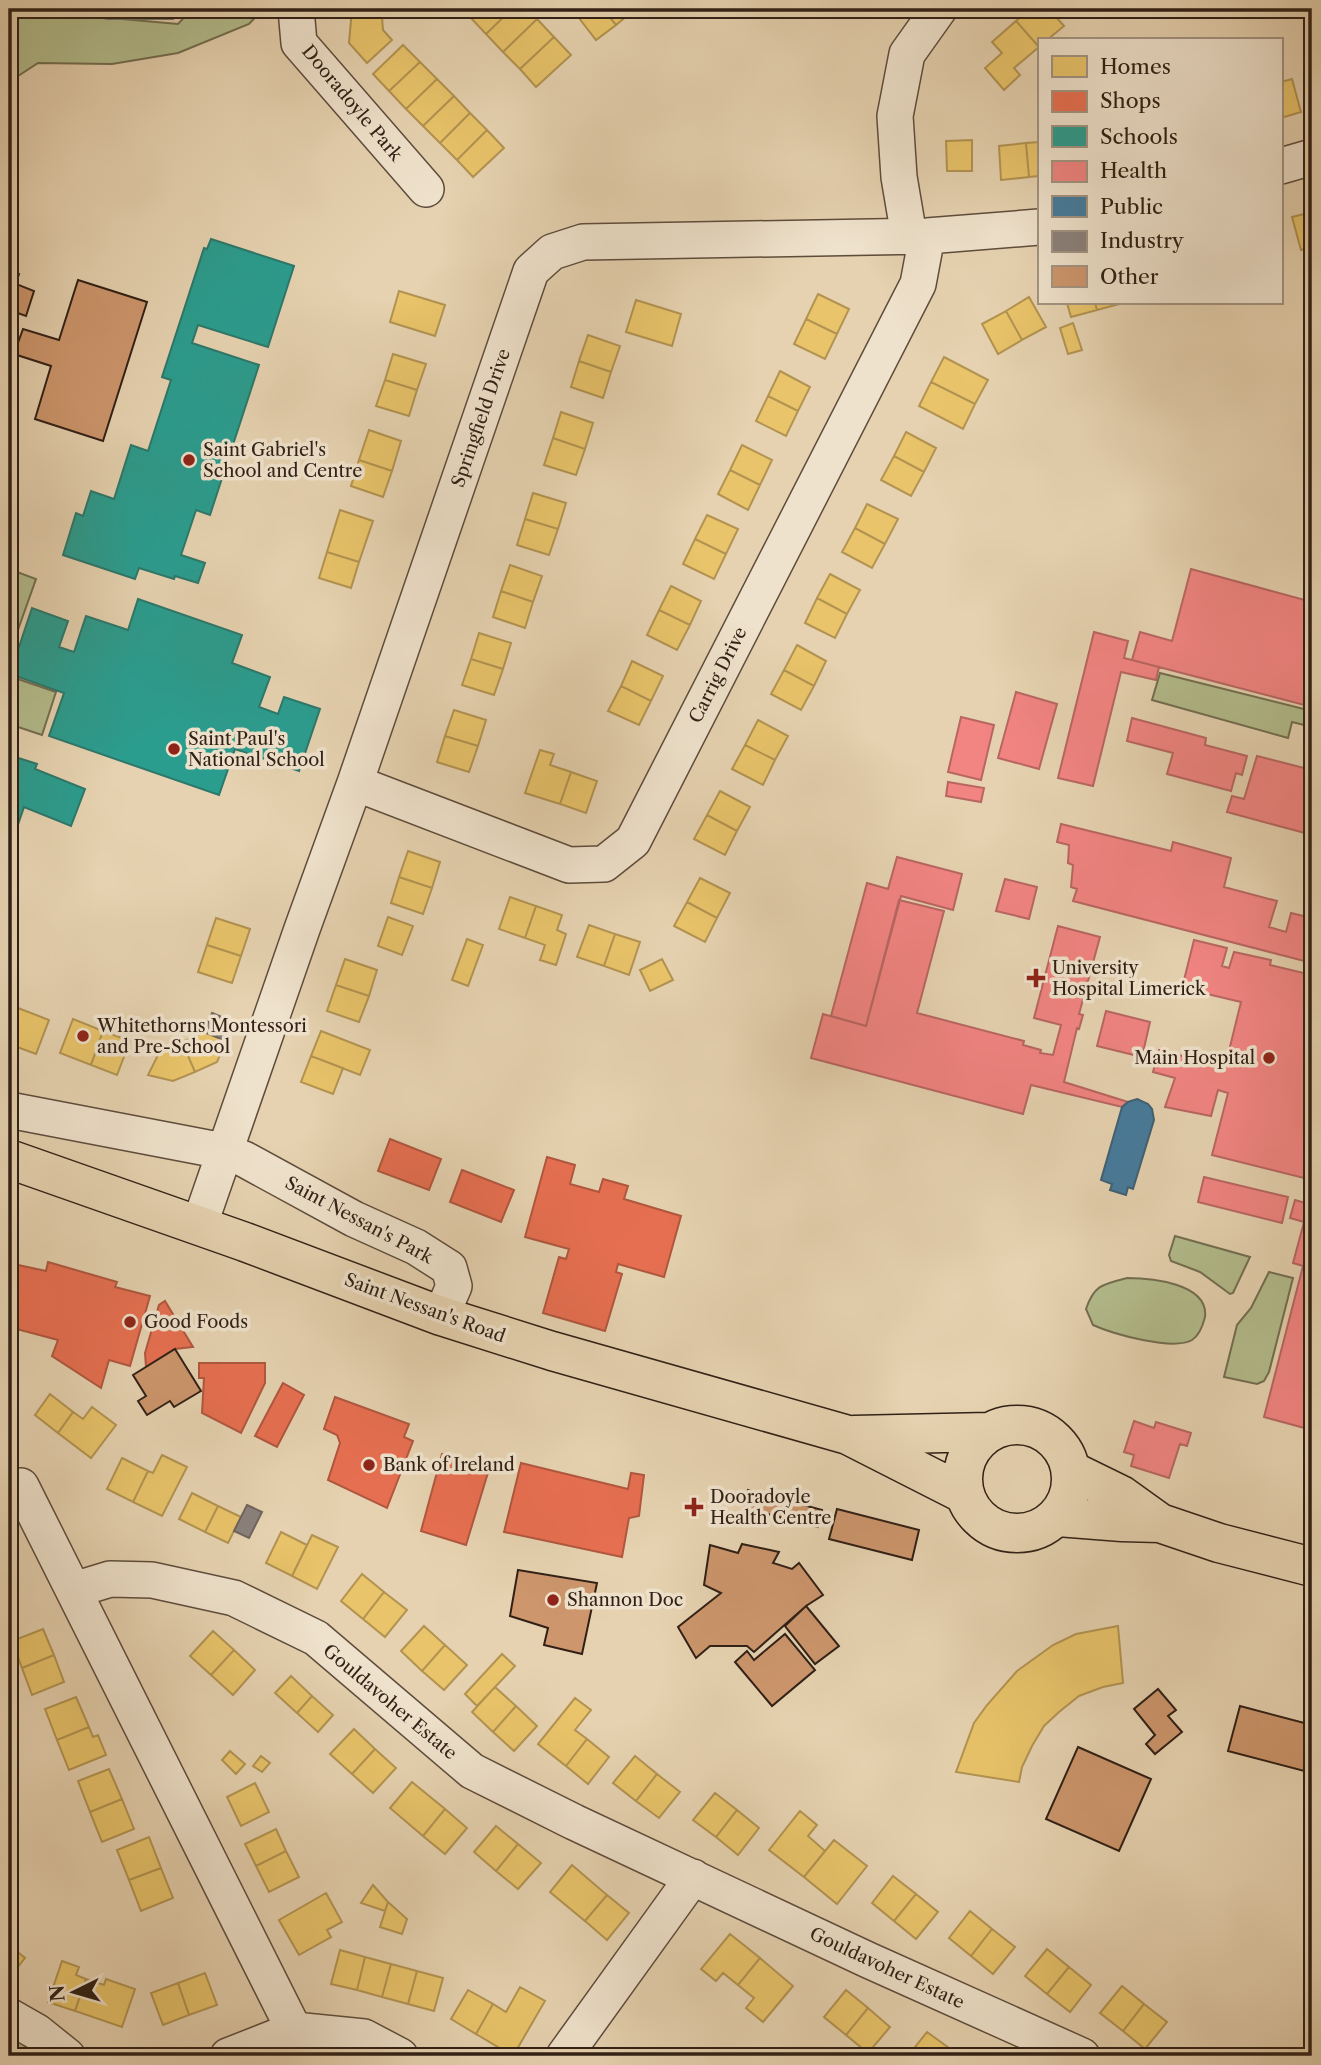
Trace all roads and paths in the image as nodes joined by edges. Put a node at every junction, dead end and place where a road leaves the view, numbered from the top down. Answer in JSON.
{"nodes":[{"id":1,"x":296,"y":9,"type":"edge"},
{"id":2,"x":939,"y":9,"type":"edge"},
{"id":3,"x":1312,"y":157,"type":"edge"},
{"id":4,"x":1282,"y":166,"type":"edge"},
{"id":5,"x":426,"y":189,"type":"dead end"},
{"id":6,"x":1038,"y":227,"type":"edge"},
{"id":7,"x":918,"y":236,"type":"junction"},
{"id":8,"x":355,"y":783,"type":"junction"},
{"id":9,"x":9,"y":1110,"type":"edge"},
{"id":10,"x":223,"y":1151,"type":"junction"},
{"id":11,"x":9,"y":1160,"type":"edge"},
{"id":12,"x":199,"y":1226,"type":"junction"},
{"id":13,"x":441,"y":1316,"type":"junction"},
{"id":14,"x":989,"y":1432,"type":"junction"},
{"id":15,"x":848,"y":1436,"type":"junction"},
{"id":16,"x":1072,"y":1471,"type":"junction"},
{"id":17,"x":21,"y":1486,"type":"dead end"},
{"id":18,"x":964,"y":1494,"type":"junction"},
{"id":19,"x":1058,"y":1517,"type":"junction"},
{"id":20,"x":1160,"y":1523,"type":"junction"},
{"id":21,"x":1312,"y":1567,"type":"edge"},
{"id":22,"x":74,"y":1590,"type":"junction"},
{"id":23,"x":693,"y":1877,"type":"junction"},
{"id":24,"x":9,"y":2016,"type":"edge"},
{"id":25,"x":294,"y":2030,"type":"junction"},
{"id":26,"x":67,"y":2056,"type":"edge"},
{"id":27,"x":228,"y":2056,"type":"edge"},
{"id":28,"x":400,"y":2056,"type":"edge"},
{"id":29,"x":564,"y":2056,"type":"edge"},
{"id":30,"x":1082,"y":2056,"type":"edge"}],
"edges":[{"from":1,"to":5,"type":"street","name":"Dooradoyle Park"},
{"from":2,"to":7,"type":"street","name":"Carrig Drive"},
{"from":3,"to":4,"type":"street"},
{"from":6,"to":7,"type":"street","name":"Springfield Drive"},
{"from":7,"to":8,"type":"street","name":"Springfield Drive"},
{"from":7,"to":8,"type":"street","name":"Carrig Drive"},
{"from":8,"to":10,"type":"street","name":"Springfield Drive"},
{"from":9,"to":10,"type":"street","name":"Saint Nessan's Park"},
{"from":10,"to":12,"type":"street"},
{"from":10,"to":13,"type":"street","name":"Saint Nessan's Park"},
{"from":11,"to":12,"type":"main road","name":"Saint Nessan's Road"},
{"from":12,"to":13,"type":"main road","name":"Saint Nessan's Road"},
{"from":13,"to":15,"type":"main road","name":"Saint Nessan's Road"},
{"from":14,"to":15,"type":"main road","name":"Saint Nessan's Road"},
{"from":14,"to":16,"type":"main road"},
{"from":14,"to":18,"type":"main road"},
{"from":15,"to":18,"type":"main road","name":"Saint Nessan's Road"},
{"from":16,"to":19,"type":"main road"},
{"from":16,"to":20,"type":"main road"},
{"from":17,"to":22,"type":"street"},
{"from":18,"to":19,"type":"main road"},
{"from":19,"to":20,"type":"main road"},
{"from":20,"to":21,"type":"main road"},
{"from":22,"to":23,"type":"street","name":"Gouldavoher Estate"},
{"from":22,"to":25,"type":"street"},
{"from":23,"to":29,"type":"street"},
{"from":23,"to":30,"type":"street","name":"Gouldavoher Estate"},
{"from":24,"to":26,"type":"street"},
{"from":25,"to":27,"type":"street"},
{"from":25,"to":28,"type":"street"}]}
